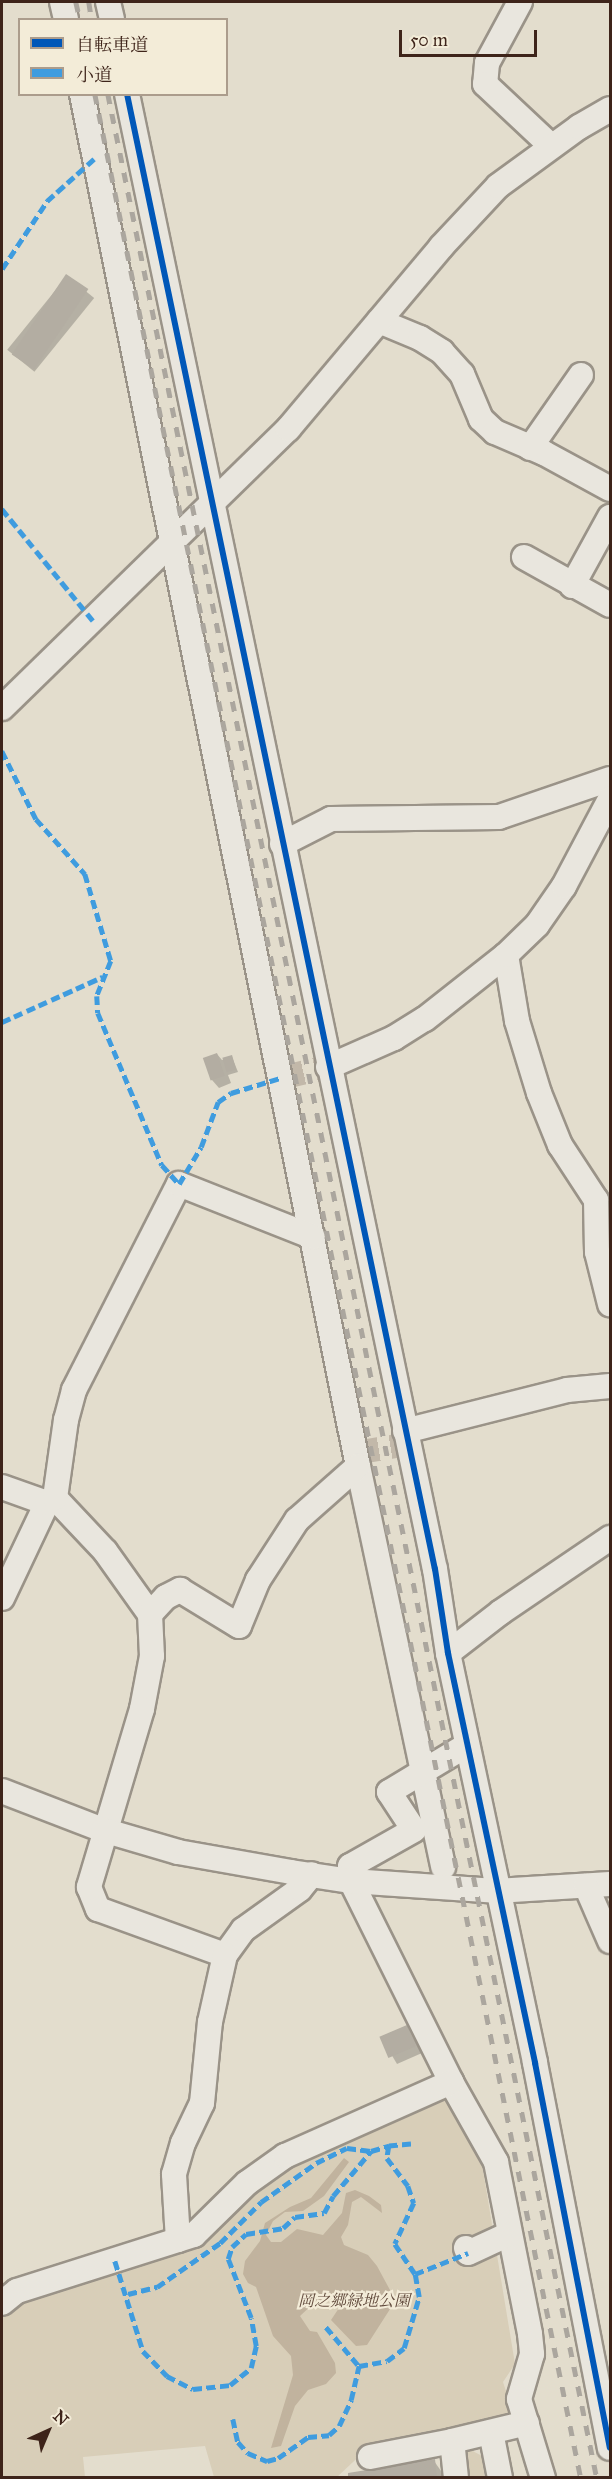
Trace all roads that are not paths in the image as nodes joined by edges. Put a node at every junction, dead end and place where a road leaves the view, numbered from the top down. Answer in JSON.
{"nodes":[{"id":1,"x":62,"y":2,"type":"edge"},
{"id":2,"x":108,"y":2,"type":"edge"},
{"id":3,"x":520,"y":2,"type":"edge"},
{"id":4,"x":66,"y":18,"type":"edge"},
{"id":5,"x":112,"y":18,"type":"edge"},
{"id":6,"x":82,"y":96,"type":"edge"},
{"id":7,"x":127,"y":96,"type":"edge"},
{"id":8,"x":610,"y":109,"type":"edge"},
{"id":9,"x":551,"y":147,"type":"junction"},
{"id":10,"x":379,"y":321,"type":"junction"},
{"id":11,"x":581,"y":375,"type":"dead end"},
{"id":12,"x":530,"y":448,"type":"junction"},
{"id":13,"x":610,"y":489,"type":"edge"},
{"id":14,"x":212,"y":503,"type":"junction"},
{"id":15,"x":610,"y":518,"type":"edge"},
{"id":16,"x":171,"y":542,"type":"junction"},
{"id":17,"x":524,"y":557,"type":"dead end"},
{"id":18,"x":572,"y":586,"type":"junction"},
{"id":19,"x":610,"y":605,"type":"edge"},
{"id":20,"x":2,"y":708,"type":"edge"},
{"id":21,"x":610,"y":779,"type":"edge"},
{"id":22,"x":610,"y":799,"type":"edge"},
{"id":23,"x":282,"y":844,"type":"junction"},
{"id":24,"x":506,"y":955,"type":"junction"},
{"id":25,"x":328,"y":1066,"type":"junction"},
{"id":26,"x":313,"y":1237,"type":"junction"},
{"id":27,"x":610,"y":1304,"type":"edge"},
{"id":28,"x":610,"y":1386,"type":"edge"},
{"id":29,"x":405,"y":1431,"type":"junction"},
{"id":30,"x":358,"y":1466,"type":"junction"},
{"id":31,"x":2,"y":1487,"type":"edge"},
{"id":32,"x":51,"y":1501,"type":"junction"},
{"id":33,"x":610,"y":1538,"type":"edge"},
{"id":34,"x":2,"y":1599,"type":"edge"},
{"id":35,"x":150,"y":1614,"type":"junction"},
{"id":36,"x":448,"y":1653,"type":"junction"},
{"id":37,"x":467,"y":1745,"type":"junction"},
{"id":38,"x":422,"y":1771,"type":"junction"},
{"id":39,"x":2,"y":1791,"type":"edge"},
{"id":40,"x":103,"y":1830,"type":"junction"},
{"id":41,"x":443,"y":1867,"type":"dead end"},
{"id":42,"x":312,"y":1874,"type":"junction"},
{"id":43,"x":351,"y":1881,"type":"junction"},
{"id":44,"x":610,"y":1884,"type":"edge"},
{"id":45,"x":586,"y":1886,"type":"junction"},
{"id":46,"x":496,"y":1891,"type":"junction"},
{"id":47,"x":610,"y":1941,"type":"edge"},
{"id":48,"x":225,"y":1955,"type":"junction"},
{"id":49,"x":451,"y":2082,"type":"junction"},
{"id":50,"x":509,"y":2234,"type":"junction"},
{"id":51,"x":178,"y":2240,"type":"junction"},
{"id":52,"x":466,"y":2248,"type":"dead end"},
{"id":53,"x":2,"y":2303,"type":"edge"},
{"id":54,"x":600,"y":2340,"type":"edge"},
{"id":55,"x":527,"y":2424,"type":"junction"},
{"id":56,"x":491,"y":2432,"type":"junction"},
{"id":57,"x":452,"y":2441,"type":"junction"},
{"id":58,"x":610,"y":2448,"type":"edge"},
{"id":59,"x":370,"y":2457,"type":"dead end"},
{"id":60,"x":456,"y":2478,"type":"edge"},
{"id":61,"x":500,"y":2478,"type":"edge"},
{"id":62,"x":543,"y":2478,"type":"edge"}],
"edges":[{"from":1,"to":4,"type":"street"},
{"from":2,"to":5,"type":"street"},
{"from":3,"to":9,"type":"street"},
{"from":6,"to":16,"type":"street"},
{"from":7,"to":14,"type":"street"},
{"from":8,"to":9,"type":"street"},
{"from":9,"to":10,"type":"street"},
{"from":10,"to":12,"type":"street"},
{"from":10,"to":14,"type":"street"},
{"from":11,"to":12,"type":"street"},
{"from":12,"to":13,"type":"street"},
{"from":14,"to":16,"type":"street"},
{"from":14,"to":23,"type":"street"},
{"from":15,"to":18,"type":"street"},
{"from":16,"to":20,"type":"street"},
{"from":16,"to":26,"type":"street"},
{"from":17,"to":18,"type":"street"},
{"from":18,"to":19,"type":"street"},
{"from":21,"to":23,"type":"street"},
{"from":22,"to":24,"type":"street"},
{"from":23,"to":25,"type":"street"},
{"from":24,"to":25,"type":"street"},
{"from":24,"to":27,"type":"street"},
{"from":25,"to":29,"type":"street"},
{"from":26,"to":30,"type":"street"},
{"from":26,"to":32,"type":"street"},
{"from":28,"to":29,"type":"street"},
{"from":29,"to":36,"type":"street"},
{"from":30,"to":35,"type":"street"},
{"from":30,"to":38,"type":"street"},
{"from":31,"to":32,"type":"street"},
{"from":32,"to":34,"type":"street"},
{"from":32,"to":35,"type":"street"},
{"from":33,"to":36,"type":"street"},
{"from":35,"to":40,"type":"street"},
{"from":36,"to":37,"type":"street"},
{"from":37,"to":38,"type":"street"},
{"from":37,"to":46,"type":"street"},
{"from":38,"to":41,"type":"street"},
{"from":38,"to":43,"type":"street"},
{"from":39,"to":40,"type":"street"},
{"from":40,"to":42,"type":"street"},
{"from":40,"to":48,"type":"street"},
{"from":42,"to":43,"type":"street"},
{"from":42,"to":48,"type":"street"},
{"from":43,"to":46,"type":"street"},
{"from":43,"to":49,"type":"street"},
{"from":44,"to":45,"type":"street"},
{"from":45,"to":46,"type":"street"},
{"from":45,"to":47,"type":"street"},
{"from":46,"to":54,"type":"street"},
{"from":48,"to":51,"type":"street"},
{"from":49,"to":50,"type":"street"},
{"from":49,"to":51,"type":"street"},
{"from":50,"to":52,"type":"street"},
{"from":50,"to":55,"type":"street"},
{"from":51,"to":53,"type":"street"},
{"from":54,"to":58,"type":"street"},
{"from":55,"to":56,"type":"street"},
{"from":55,"to":62,"type":"street"},
{"from":56,"to":57,"type":"street"},
{"from":56,"to":61,"type":"street"},
{"from":57,"to":59,"type":"street"},
{"from":57,"to":60,"type":"street"}]}
